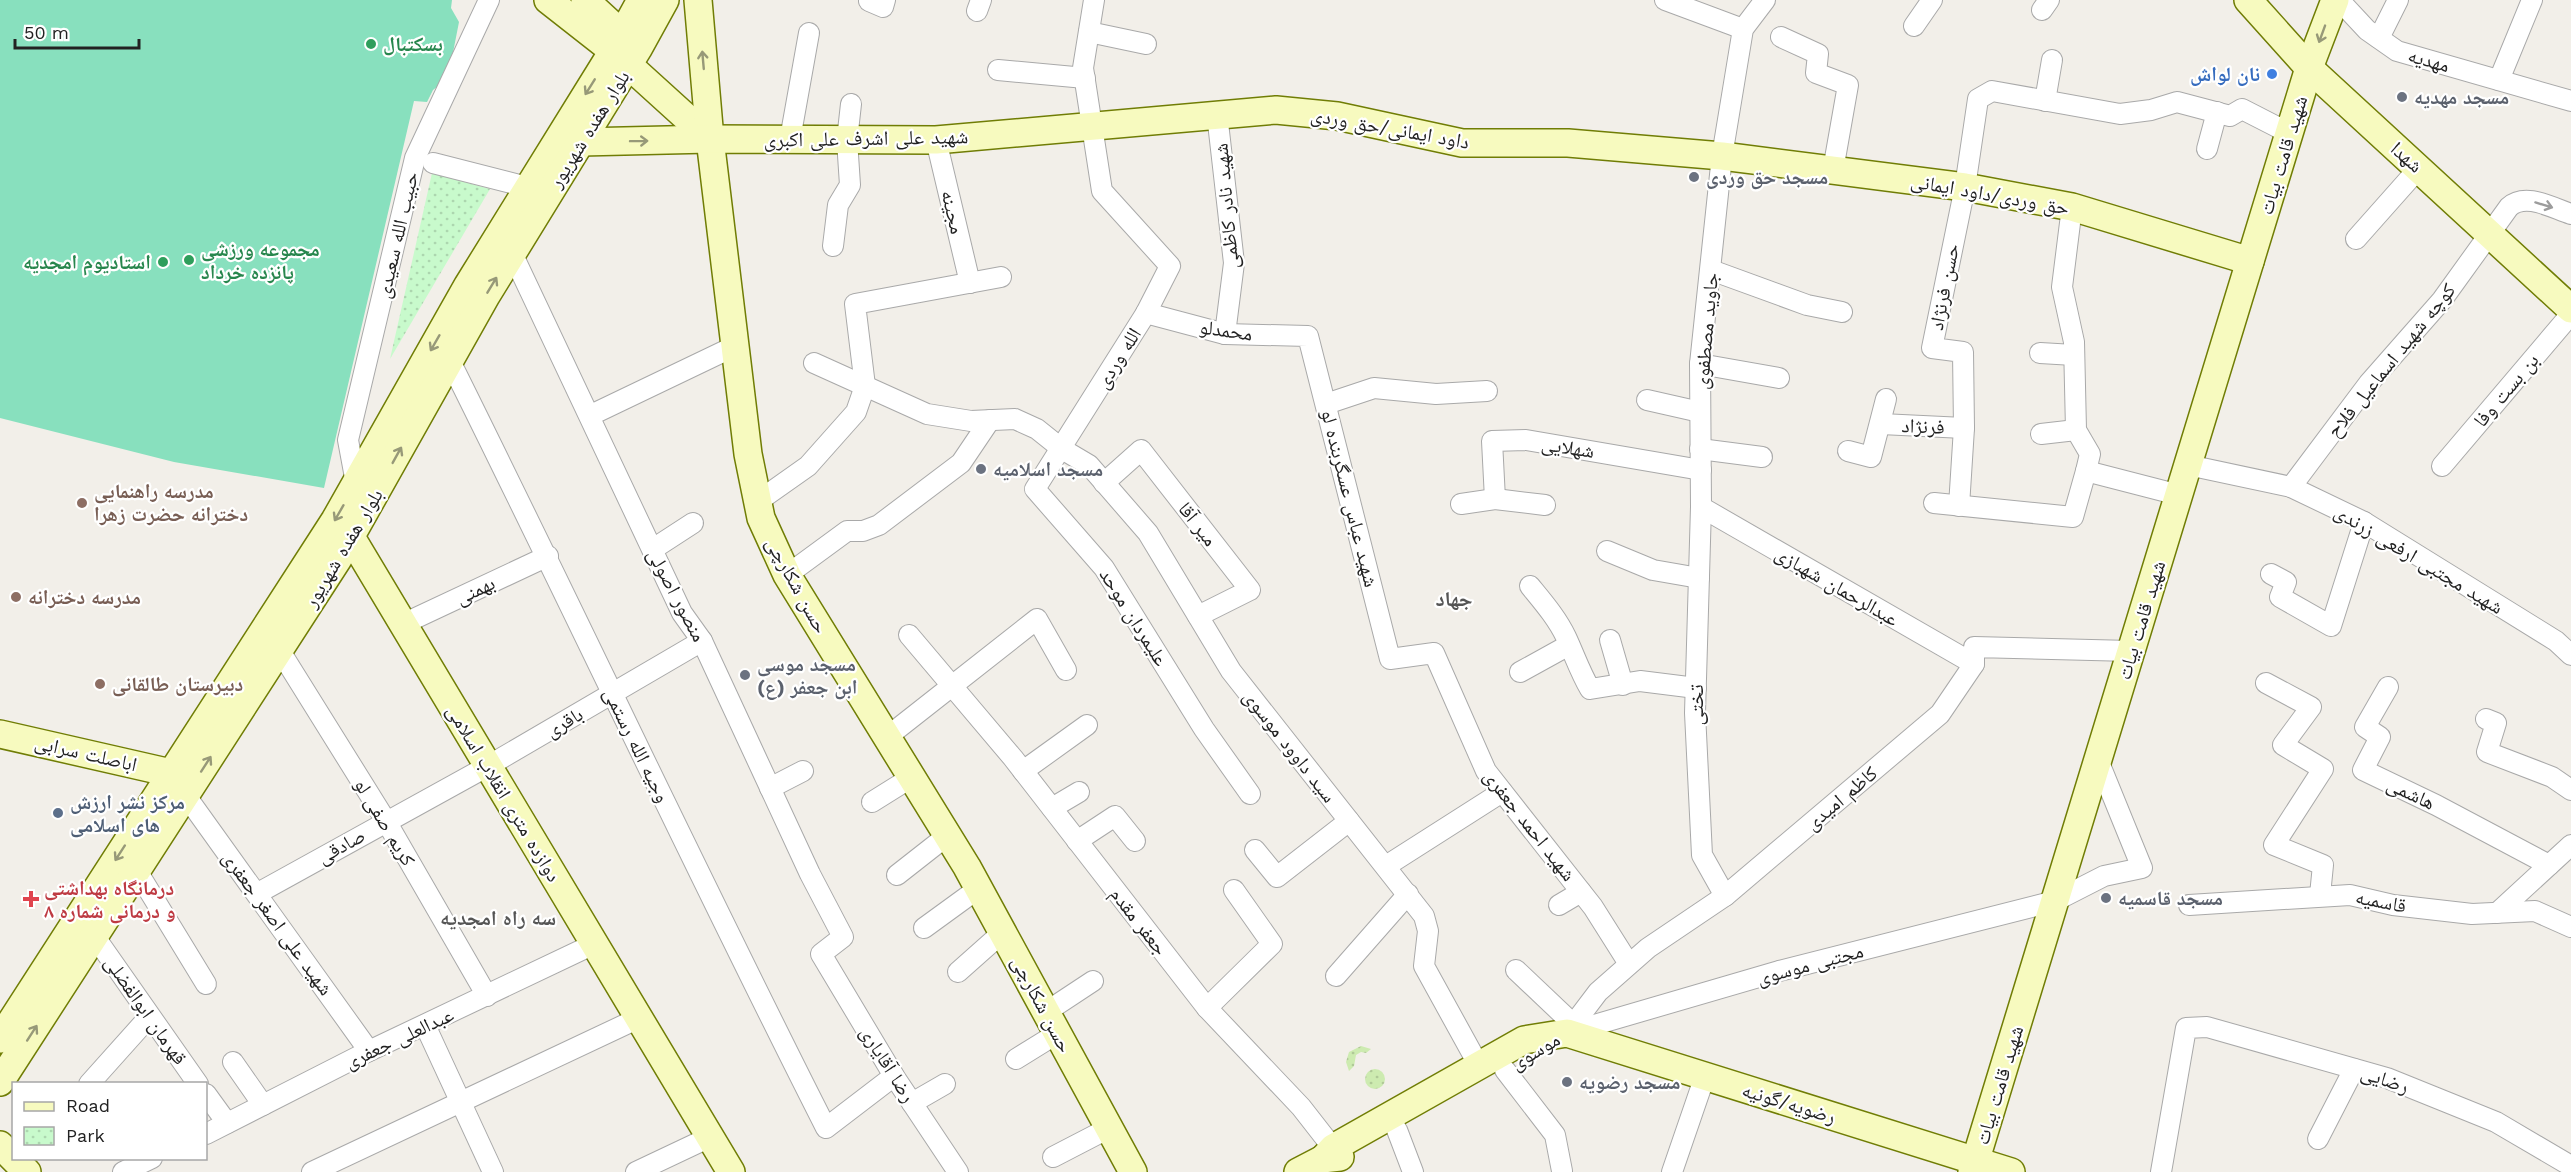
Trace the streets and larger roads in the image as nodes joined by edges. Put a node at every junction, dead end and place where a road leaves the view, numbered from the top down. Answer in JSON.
{"nodes":[{"id":1,"x":489,"y":0,"type":"edge"},
{"id":2,"x":548,"y":0,"type":"edge"},
{"id":3,"x":585,"y":0,"type":"edge"},
{"id":4,"x":641,"y":0,"type":"edge"},
{"id":5,"x":665,"y":0,"type":"edge"},
{"id":6,"x":698,"y":0,"type":"edge"},
{"id":7,"x":1094,"y":0,"type":"edge"},
{"id":8,"x":1665,"y":0,"type":"edge"},
{"id":9,"x":1765,"y":0,"type":"edge"},
{"id":10,"x":1932,"y":0,"type":"edge"},
{"id":11,"x":2248,"y":0,"type":"edge"},
{"id":12,"x":2337,"y":0,"type":"edge"},
{"id":13,"x":2398,"y":0,"type":"edge"},
{"id":14,"x":2532,"y":0,"type":"edge"},
{"id":15,"x":1914,"y":26,"type":"dead end"},
{"id":16,"x":1743,"y":29,"type":"junction"},
{"id":17,"x":1089,"y":32,"type":"junction"},
{"id":18,"x":809,"y":33,"type":"dead end"},
{"id":19,"x":1781,"y":37,"type":"dead end"},
{"id":20,"x":2379,"y":38,"type":"junction"},
{"id":21,"x":1146,"y":44,"type":"dead end"},
{"id":22,"x":626,"y":50,"type":"junction"},
{"id":23,"x":2052,"y":60,"type":"dead end"},
{"id":24,"x":2309,"y":68,"type":"junction"},
{"id":25,"x":998,"y":70,"type":"dead end"},
{"id":26,"x":1085,"y":78,"type":"junction"},
{"id":27,"x":2499,"y":80,"type":"junction"},
{"id":28,"x":2045,"y":101,"type":"junction"},
{"id":29,"x":2571,"y":101,"type":"edge"},
{"id":30,"x":851,"y":104,"type":"dead end"},
{"id":31,"x":2217,"y":112,"type":"junction"},
{"id":32,"x":1217,"y":114,"type":"junction"},
{"id":33,"x":1093,"y":125,"type":"junction"},
{"id":34,"x":709,"y":126,"type":"junction"},
{"id":35,"x":2289,"y":133,"type":"junction"},
{"id":36,"x":790,"y":139,"type":"junction"},
{"id":37,"x":847,"y":140,"type":"junction"},
{"id":38,"x":936,"y":140,"type":"junction"},
{"id":39,"x":581,"y":142,"type":"junction"},
{"id":40,"x":2207,"y":149,"type":"dead end"},
{"id":41,"x":1722,"y":156,"type":"junction"},
{"id":42,"x":433,"y":164,"type":"dead end"},
{"id":43,"x":2419,"y":168,"type":"junction"},
{"id":44,"x":1833,"y":170,"type":"junction"},
{"id":45,"x":527,"y":187,"type":"junction"},
{"id":46,"x":1965,"y":187,"type":"junction"},
{"id":47,"x":2072,"y":207,"type":"junction"},
{"id":48,"x":2571,"y":214,"type":"edge"},
{"id":49,"x":2491,"y":234,"type":"junction"},
{"id":50,"x":2356,"y":239,"type":"dead end"},
{"id":51,"x":833,"y":246,"type":"dead end"},
{"id":52,"x":512,"y":253,"type":"junction"},
{"id":53,"x":2250,"y":261,"type":"junction"},
{"id":54,"x":1711,"y":270,"type":"junction"},
{"id":55,"x":1001,"y":277,"type":"dead end"},
{"id":56,"x":970,"y":283,"type":"junction"},
{"id":57,"x":2571,"y":309,"type":"edge"},
{"id":58,"x":1842,"y":312,"type":"dead end"},
{"id":59,"x":1146,"y":313,"type":"junction"},
{"id":60,"x":2571,"y":314,"type":"edge"},
{"id":61,"x":1225,"y":334,"type":"junction"},
{"id":62,"x":1308,"y":336,"type":"joint"},
{"id":63,"x":735,"y":346,"type":"junction"},
{"id":64,"x":2040,"y":353,"type":"dead end"},
{"id":65,"x":2074,"y":355,"type":"junction"},
{"id":66,"x":450,"y":361,"type":"junction"},
{"id":67,"x":814,"y":363,"type":"dead end"},
{"id":68,"x":1700,"y":364,"type":"junction"},
{"id":69,"x":1779,"y":378,"type":"dead end"},
{"id":70,"x":865,"y":386,"type":"junction"},
{"id":71,"x":1487,"y":391,"type":"dead end"},
{"id":72,"x":1886,"y":399,"type":"dead end"},
{"id":73,"x":1647,"y":400,"type":"dead end"},
{"id":74,"x":1326,"y":404,"type":"junction"},
{"id":75,"x":1700,"y":412,"type":"junction"},
{"id":76,"x":591,"y":415,"type":"junction"},
{"id":77,"x":990,"y":420,"type":"junction"},
{"id":78,"x":1881,"y":424,"type":"junction"},
{"id":79,"x":1964,"y":428,"type":"junction"},
{"id":80,"x":2076,"y":430,"type":"junction"},
{"id":81,"x":2041,"y":434,"type":"dead end"},
{"id":82,"x":1700,"y":448,"type":"junction"},
{"id":83,"x":1062,"y":449,"type":"junction"},
{"id":84,"x":1848,"y":451,"type":"dead end"},
{"id":85,"x":1762,"y":457,"type":"dead end"},
{"id":86,"x":2188,"y":465,"type":"junction"},
{"id":87,"x":2442,"y":466,"type":"dead end"},
{"id":88,"x":1701,"y":470,"type":"junction"},
{"id":89,"x":2086,"y":471,"type":"junction"},
{"id":90,"x":356,"y":483,"type":"junction"},
{"id":91,"x":1104,"y":483,"type":"junction"},
{"id":92,"x":2291,"y":487,"type":"junction"},
{"id":93,"x":2179,"y":495,"type":"junction"},
{"id":94,"x":1495,"y":499,"type":"junction"},
{"id":95,"x":758,"y":502,"type":"junction"},
{"id":96,"x":1934,"y":503,"type":"dead end"},
{"id":97,"x":1461,"y":504,"type":"dead end"},
{"id":98,"x":1545,"y":505,"type":"dead end"},
{"id":99,"x":1959,"y":506,"type":"junction"},
{"id":100,"x":1701,"y":507,"type":"junction"},
{"id":101,"x":2364,"y":522,"type":"junction"},
{"id":102,"x":693,"y":524,"type":"dead end"},
{"id":103,"x":351,"y":537,"type":"junction"},
{"id":104,"x":652,"y":549,"type":"junction"},
{"id":105,"x":1608,"y":551,"type":"dead end"},
{"id":106,"x":548,"y":556,"type":"junction"},
{"id":107,"x":2271,"y":574,"type":"dead end"},
{"id":108,"x":787,"y":575,"type":"junction"},
{"id":109,"x":1699,"y":578,"type":"junction"},
{"id":110,"x":1530,"y":586,"type":"dead end"},
{"id":111,"x":1198,"y":616,"type":"junction"},
{"id":112,"x":402,"y":624,"type":"junction"},
{"id":113,"x":909,"y":635,"type":"dead end"},
{"id":114,"x":1610,"y":640,"type":"dead end"},
{"id":115,"x":702,"y":641,"type":"junction"},
{"id":116,"x":1569,"y":645,"type":"junction"},
{"id":117,"x":280,"y":651,"type":"junction"},
{"id":118,"x":2131,"y":651,"type":"junction"},
{"id":119,"x":2571,"y":655,"type":"edge"},
{"id":120,"x":1390,"y":659,"type":"joint"},
{"id":121,"x":1974,"y":664,"type":"junction"},
{"id":122,"x":1066,"y":670,"type":"dead end"},
{"id":123,"x":1520,"y":672,"type":"dead end"},
{"id":124,"x":2266,"y":683,"type":"dead end"},
{"id":125,"x":1623,"y":685,"type":"junction"},
{"id":126,"x":953,"y":687,"type":"junction"},
{"id":127,"x":2388,"y":687,"type":"dead end"},
{"id":128,"x":1696,"y":688,"type":"junction"},
{"id":129,"x":612,"y":694,"type":"junction"},
{"id":130,"x":2486,"y":719,"type":"dead end"},
{"id":131,"x":1087,"y":725,"type":"dead end"},
{"id":132,"x":0,"y":734,"type":"edge"},
{"id":133,"x":887,"y":737,"type":"junction"},
{"id":134,"x":2098,"y":760,"type":"junction"},
{"id":135,"x":488,"y":766,"type":"junction"},
{"id":136,"x":803,"y":771,"type":"dead end"},
{"id":137,"x":1023,"y":771,"type":"junction"},
{"id":138,"x":171,"y":773,"type":"junction"},
{"id":139,"x":912,"y":777,"type":"junction"},
{"id":140,"x":770,"y":788,"type":"junction"},
{"id":141,"x":2571,"y":790,"type":"edge"},
{"id":142,"x":1079,"y":792,"type":"dead end"},
{"id":143,"x":1502,"y":792,"type":"junction"},
{"id":144,"x":1250,"y":794,"type":"dead end"},
{"id":145,"x":186,"y":796,"type":"junction"},
{"id":146,"x":872,"y":802,"type":"dead end"},
{"id":147,"x":1052,"y":808,"type":"junction"},
{"id":148,"x":1349,"y":820,"type":"junction"},
{"id":149,"x":386,"y":821,"type":"junction"},
{"id":150,"x":948,"y":835,"type":"junction"},
{"id":151,"x":1135,"y":841,"type":"dead end"},
{"id":152,"x":1077,"y":842,"type":"junction"},
{"id":153,"x":2571,"y":845,"type":"edge"},
{"id":154,"x":1255,"y":850,"type":"dead end"},
{"id":155,"x":2549,"y":865,"type":"junction"},
{"id":156,"x":1386,"y":866,"type":"junction"},
{"id":157,"x":137,"y":871,"type":"junction"},
{"id":158,"x":897,"y":875,"type":"dead end"},
{"id":159,"x":979,"y":888,"type":"junction"},
{"id":160,"x":1233,"y":890,"type":"dead end"},
{"id":161,"x":1581,"y":892,"type":"junction"},
{"id":162,"x":258,"y":893,"type":"junction"},
{"id":163,"x":1408,"y":894,"type":"junction"},
{"id":164,"x":2320,"y":895,"type":"junction"},
{"id":165,"x":1725,"y":896,"type":"junction"},
{"id":166,"x":2055,"y":901,"type":"junction"},
{"id":167,"x":1559,"y":905,"type":"dead end"},
{"id":168,"x":2189,"y":905,"type":"dead end"},
{"id":169,"x":2497,"y":913,"type":"junction"},
{"id":170,"x":2571,"y":927,"type":"edge"},
{"id":171,"x":924,"y":928,"type":"dead end"},
{"id":172,"x":1003,"y":932,"type":"junction"},
{"id":173,"x":95,"y":936,"type":"junction"},
{"id":174,"x":594,"y":944,"type":"junction"},
{"id":175,"x":821,"y":954,"type":"joint"},
{"id":176,"x":1629,"y":964,"type":"junction"},
{"id":177,"x":1515,"y":970,"type":"dead end"},
{"id":178,"x":958,"y":972,"type":"dead end"},
{"id":179,"x":1336,"y":976,"type":"dead end"},
{"id":180,"x":1093,"y":981,"type":"dead end"},
{"id":181,"x":206,"y":984,"type":"dead end"},
{"id":182,"x":487,"y":996,"type":"junction"},
{"id":183,"x":1207,"y":1008,"type":"junction"},
{"id":184,"x":149,"y":1017,"type":"junction"},
{"id":185,"x":639,"y":1018,"type":"junction"},
{"id":186,"x":1052,"y":1022,"type":"junction"},
{"id":187,"x":425,"y":1025,"type":"junction"},
{"id":188,"x":3,"y":1027,"type":"edge"},
{"id":189,"x":1570,"y":1029,"type":"junction"},
{"id":190,"x":369,"y":1051,"type":"junction"},
{"id":191,"x":1016,"y":1059,"type":"dead end"},
{"id":192,"x":233,"y":1062,"type":"dead end"},
{"id":193,"x":1478,"y":1064,"type":"junction"},
{"id":194,"x":2354,"y":1069,"type":"junction"},
{"id":195,"x":1505,"y":1070,"type":"junction"},
{"id":196,"x":894,"y":1076,"type":"junction"},
{"id":197,"x":1705,"y":1077,"type":"junction"},
{"id":198,"x":0,"y":1082,"type":"edge"},
{"id":199,"x":90,"y":1082,"type":"edge"},
{"id":200,"x":197,"y":1082,"type":"edge"},
{"id":201,"x":945,"y":1084,"type":"dead end"},
{"id":202,"x":207,"y":1095,"type":"edge"},
{"id":203,"x":460,"y":1101,"type":"junction"},
{"id":204,"x":912,"y":1103,"type":"junction"},
{"id":205,"x":263,"y":1105,"type":"junction"},
{"id":206,"x":226,"y":1123,"type":"junction"},
{"id":207,"x":1109,"y":1128,"type":"junction"},
{"id":208,"x":1397,"y":1130,"type":"junction"},
{"id":209,"x":207,"y":1133,"type":"edge"},
{"id":210,"x":710,"y":1137,"type":"junction"},
{"id":211,"x":2318,"y":1139,"type":"dead end"},
{"id":212,"x":1328,"y":1153,"type":"junction"},
{"id":213,"x":1053,"y":1157,"type":"dead end"},
{"id":214,"x":148,"y":1160,"type":"edge"},
{"id":215,"x":1974,"y":1166,"type":"edge"},
{"id":216,"x":2571,"y":1166,"type":"edge"},
{"id":217,"x":1563,"y":1171,"type":"edge"},
{"id":218,"x":123,"y":1172,"type":"edge"},
{"id":219,"x":312,"y":1172,"type":"edge"},
{"id":220,"x":493,"y":1172,"type":"edge"},
{"id":221,"x":636,"y":1172,"type":"edge"},
{"id":222,"x":731,"y":1172,"type":"edge"},
{"id":223,"x":958,"y":1172,"type":"edge"},
{"id":224,"x":1133,"y":1172,"type":"edge"},
{"id":225,"x":1298,"y":1172,"type":"edge"},
{"id":226,"x":1413,"y":1172,"type":"edge"},
{"id":227,"x":1672,"y":1172,"type":"edge"},
{"id":228,"x":2011,"y":1172,"type":"edge"},
{"id":229,"x":2161,"y":1172,"type":"edge"}],
"edges":[{"from":1,"to":90,"type":"street","name":"حبیب الله سعیدی"},
{"from":2,"to":22,"type":"street"},
{"from":3,"to":22,"type":"street"},
{"from":4,"to":22,"type":"street","name":"بلوار هفده شهریور"},
{"from":5,"to":22,"type":"street","name":"بلوار هفده شهریور"},
{"from":34,"to":6,"type":"street","name":"حسن شکارچی","one_way":true},
{"from":7,"to":17,"type":"street"},
{"from":8,"to":16,"type":"street"},
{"from":9,"to":16,"type":"street"},
{"from":10,"to":15,"type":"street"},
{"from":11,"to":24,"type":"street","name":"شهدا"},
{"from":12,"to":20,"type":"street","name":"مهدیه"},
{"from":12,"to":24,"type":"street","name":"شهید قامت بیات","one_way":true},
{"from":13,"to":20,"type":"street"},
{"from":14,"to":27,"type":"street"},
{"from":16,"to":41,"type":"street","name":"جاوید مصطفوی"},
{"from":17,"to":21,"type":"street"},
{"from":17,"to":26,"type":"street"},
{"from":18,"to":36,"type":"street"},
{"from":19,"to":44,"type":"street"},
{"from":20,"to":27,"type":"street","name":"مهدیه"},
{"from":22,"to":34,"type":"street"},
{"from":22,"to":39,"type":"street","name":"بلوار هفده شهریور"},
{"from":22,"to":45,"type":"street","name":"بلوار هفده شهریور","one_way":true},
{"from":23,"to":28,"type":"street"},
{"from":24,"to":35,"type":"street","name":"شهید قامت بیات"},
{"from":24,"to":43,"type":"street","name":"شهدا"},
{"from":25,"to":26,"type":"street"},
{"from":26,"to":33,"type":"street"},
{"from":27,"to":29,"type":"street","name":"مهدیه"},
{"from":28,"to":31,"type":"street"},
{"from":28,"to":46,"type":"street"},
{"from":30,"to":37,"type":"street"},
{"from":31,"to":35,"type":"street"},
{"from":31,"to":40,"type":"street"},
{"from":32,"to":33,"type":"street","name":"داود ایمانی/حق وردی"},
{"from":32,"to":41,"type":"street","name":"داود ایمانی/حق وردی"},
{"from":32,"to":61,"type":"street","name":"شهید نادر کاظمی"},
{"from":33,"to":38,"type":"street","name":"شهید علی اشرف علی اکبری"},
{"from":33,"to":59,"type":"street","name":"الله وردی"},
{"from":34,"to":36,"type":"street","name":"شهید علی اشرف علی اکبری"},
{"from":39,"to":34,"type":"street","name":"شهید علی اشرف علی اکبری","one_way":true},
{"from":34,"to":63,"type":"street","name":"حسن شکارچی"},
{"from":35,"to":53,"type":"street","name":"شهید قامت بیات"},
{"from":36,"to":37,"type":"street","name":"شهید علی اشرف علی اکبری"},
{"from":37,"to":38,"type":"street","name":"شهید علی اشرف علی اکبری"},
{"from":37,"to":51,"type":"street"},
{"from":38,"to":56,"type":"street","name":"مجینه"},
{"from":39,"to":52,"type":"street","name":"بلوار هفده شهریور"},
{"from":41,"to":44,"type":"street","name":"حق وردی/داود ایمانی"},
{"from":41,"to":54,"type":"street","name":"جاوید مصطفوی"},
{"from":42,"to":45,"type":"street"},
{"from":43,"to":49,"type":"street","name":"شهدا"},
{"from":43,"to":50,"type":"street"},
{"from":44,"to":46,"type":"street","name":"حق وردی/داود ایمانی"},
{"from":45,"to":90,"type":"street","name":"بلوار هفده شهریور","one_way":true},
{"from":46,"to":47,"type":"street","name":"حق وردی/داود ایمانی"},
{"from":46,"to":79,"type":"street","name":"حسن فرنژاد"},
{"from":47,"to":53,"type":"street","name":"حق وردی/داود ایمانی"},
{"from":47,"to":65,"type":"street"},
{"from":49,"to":48,"type":"street","name":"کوچه شهید اسماعیل فلاح","one_way":true},
{"from":49,"to":57,"type":"street","name":"شهدا"},
{"from":49,"to":92,"type":"street","name":"کوچه شهید اسماعیل فلاح"},
{"from":66,"to":52,"type":"street","name":"بلوار هفده شهریور","one_way":true},
{"from":52,"to":76,"type":"street","name":"منصور اصولی"},
{"from":53,"to":86,"type":"street","name":"شهید قامت بیات"},
{"from":54,"to":58,"type":"street"},
{"from":54,"to":68,"type":"street","name":"جاوید مصطفوی"},
{"from":55,"to":56,"type":"street"},
{"from":56,"to":70,"type":"street"},
{"from":59,"to":61,"type":"street","name":"محمدلو"},
{"from":59,"to":83,"type":"street","name":"الله وردی"},
{"from":60,"to":87,"type":"street","name":"بن بست وفا"},
{"from":61,"to":62,"type":"street","name":"محمدلو"},
{"from":62,"to":74,"type":"street","name":"شهید عباس عسگربنده لو"},
{"from":63,"to":76,"type":"street"},
{"from":63,"to":95,"type":"street","name":"حسن شکارچی"},
{"from":64,"to":65,"type":"street"},
{"from":65,"to":80,"type":"street"},
{"from":103,"to":66,"type":"street","name":"بلوار هفده شهریور","one_way":true},
{"from":66,"to":106,"type":"street","name":"وجیه الله رستمی"},
{"from":67,"to":70,"type":"street","name":"سید داوود موسوی"},
{"from":68,"to":69,"type":"street"},
{"from":68,"to":75,"type":"street","name":"جاوید مصطفوی"},
{"from":70,"to":77,"type":"street","name":"سید داوود موسوی"},
{"from":70,"to":95,"type":"street"},
{"from":71,"to":74,"type":"street"},
{"from":72,"to":78,"type":"street"},
{"from":73,"to":75,"type":"street"},
{"from":74,"to":120,"type":"street","name":"شهید عباس عسگربنده لو"},
{"from":75,"to":82,"type":"street","name":"جاوید مصطفوی"},
{"from":76,"to":104,"type":"street","name":"منصور اصولی"},
{"from":77,"to":83,"type":"street","name":"سید داوود موسوی"},
{"from":77,"to":108,"type":"street"},
{"from":78,"to":79,"type":"street","name":"فرنژاد"},
{"from":78,"to":84,"type":"street"},
{"from":79,"to":99,"type":"street","name":"حسن فرنژاد"},
{"from":80,"to":81,"type":"street"},
{"from":80,"to":89,"type":"street"},
{"from":82,"to":85,"type":"street"},
{"from":82,"to":88,"type":"street","name":"جاوید مصطفوی"},
{"from":83,"to":91,"type":"street","name":"سید داوود موسوی"},
{"from":83,"to":144,"type":"street","name":"علیمردان موحد"},
{"from":86,"to":92,"type":"street","name":"شهید مجتبی ارفعی زرندی"},
{"from":86,"to":93,"type":"street","name":"شهید قامت بیات"},
{"from":88,"to":94,"type":"street","name":"شهلایی"},
{"from":88,"to":100,"type":"street","name":"جاوید مصطفوی"},
{"from":89,"to":93,"type":"street"},
{"from":89,"to":99,"type":"street"},
{"from":90,"to":138,"type":"street","name":"بلوار هفده شهریور","one_way":true},
{"from":91,"to":111,"type":"street","name":"سید داوود موسوی"},
{"from":91,"to":111,"type":"street","name":"میر آقا"},
{"from":92,"to":101,"type":"street","name":"شهید مجتبی ارفعی زرندی"},
{"from":93,"to":118,"type":"street","name":"شهید قامت بیات"},
{"from":94,"to":97,"type":"street"},
{"from":94,"to":98,"type":"street"},
{"from":95,"to":108,"type":"street","name":"حسن شکارچی"},
{"from":96,"to":99,"type":"street"},
{"from":100,"to":109,"type":"street","name":"تختی"},
{"from":100,"to":121,"type":"street","name":"عبدالرحمان شهبازی"},
{"from":101,"to":107,"type":"street"},
{"from":101,"to":119,"type":"street","name":"شهید مجتبی ارفعی زرندی"},
{"from":102,"to":104,"type":"street"},
{"from":103,"to":112,"type":"street","name":"دوازده متری انقلاب اسلامی"},
{"from":103,"to":117,"type":"street","name":"بلوار هفده شهریور"},
{"from":104,"to":115,"type":"street","name":"منصور اصولی"},
{"from":105,"to":109,"type":"street"},
{"from":106,"to":112,"type":"street","name":"بهمنی"},
{"from":106,"to":129,"type":"street","name":"وجیه الله رستمی"},
{"from":108,"to":133,"type":"street","name":"حسن شکارچی"},
{"from":109,"to":128,"type":"street","name":"تختی"},
{"from":110,"to":116,"type":"street"},
{"from":111,"to":148,"type":"street","name":"سید داوود موسوی"},
{"from":112,"to":135,"type":"street","name":"دوازده متری انقلاب اسلامی"},
{"from":113,"to":126,"type":"street","name":"جعفر مقدم"},
{"from":114,"to":125,"type":"street"},
{"from":115,"to":129,"type":"street","name":"باقری"},
{"from":115,"to":140,"type":"street","name":"منصور اصولی"},
{"from":116,"to":123,"type":"street"},
{"from":116,"to":125,"type":"street"},
{"from":145,"to":117,"type":"street","name":"بلوار هفده شهریور","one_way":true},
{"from":117,"to":149,"type":"street","name":"کریم صفی لو"},
{"from":118,"to":121,"type":"street","name":"کاظم امیدی"},
{"from":118,"to":134,"type":"street","name":"شهید قامت بیات"},
{"from":120,"to":143,"type":"street","name":"شهید احمد جعفری"},
{"from":121,"to":165,"type":"street","name":"کاظم امیدی"},
{"from":122,"to":126,"type":"street"},
{"from":124,"to":164,"type":"street"},
{"from":125,"to":128,"type":"street"},
{"from":126,"to":133,"type":"street"},
{"from":126,"to":137,"type":"street","name":"جعفر مقدم"},
{"from":127,"to":155,"type":"street","name":"هاشمی"},
{"from":128,"to":165,"type":"street","name":"تختی"},
{"from":129,"to":135,"type":"street","name":"باقری"},
{"from":129,"to":196,"type":"street","name":"وجیه الله رستمی"},
{"from":130,"to":141,"type":"street"},
{"from":131,"to":137,"type":"street"},
{"from":132,"to":138,"type":"street","name":"اباصلت سرابی"},
{"from":133,"to":139,"type":"street","name":"حسن شکارچی"},
{"from":134,"to":166,"type":"street","name":"شهید قامت بیات"},
{"from":134,"to":166,"type":"street","name":"مجتبی موسوی"},
{"from":135,"to":149,"type":"street","name":"صادقی"},
{"from":135,"to":174,"type":"street","name":"دوازده متری انقلاب اسلامی"},
{"from":136,"to":140,"type":"street"},
{"from":137,"to":147,"type":"street","name":"جعفر مقدم"},
{"from":138,"to":188,"type":"street","name":"بلوار هفده شهریور","one_way":true},
{"from":139,"to":146,"type":"street"},
{"from":139,"to":150,"type":"street","name":"حسن شکارچی"},
{"from":140,"to":175,"type":"street","name":"منصور اصولی"},
{"from":142,"to":147,"type":"street"},
{"from":143,"to":156,"type":"street"},
{"from":143,"to":161,"type":"street","name":"شهید احمد جعفری"},
{"from":145,"to":157,"type":"street","name":"بلوار هفده شهریور"},
{"from":145,"to":162,"type":"street","name":"شهید علی اصغر جعفری"},
{"from":147,"to":152,"type":"street","name":"جعفر مقدم"},
{"from":148,"to":154,"type":"street"},
{"from":148,"to":156,"type":"street","name":"سید داوود موسوی"},
{"from":149,"to":162,"type":"street","name":"صادقی"},
{"from":149,"to":182,"type":"street","name":"کریم صفی لو"},
{"from":150,"to":158,"type":"street"},
{"from":150,"to":159,"type":"street","name":"حسن شکارچی"},
{"from":151,"to":152,"type":"street"},
{"from":152,"to":183,"type":"street","name":"جعفر مقدم"},
{"from":153,"to":155,"type":"street"},
{"from":155,"to":169,"type":"street"},
{"from":156,"to":163,"type":"street","name":"سید داوود موسوی"},
{"from":157,"to":173,"type":"street","name":"بلوار هفده شهریور"},
{"from":157,"to":181,"type":"street"},
{"from":159,"to":171,"type":"street"},
{"from":159,"to":172,"type":"street","name":"حسن شکارچی"},
{"from":160,"to":183,"type":"street"},
{"from":161,"to":167,"type":"street"},
{"from":161,"to":176,"type":"street","name":"شهید احمد جعفری"},
{"from":162,"to":190,"type":"street","name":"شهید علی اصغر جعفری"},
{"from":163,"to":179,"type":"street"},
{"from":163,"to":193,"type":"street","name":"سید داوود موسوی"},
{"from":164,"to":168,"type":"street","name":"قاسمیه"},
{"from":164,"to":169,"type":"street","name":"قاسمیه"},
{"from":165,"to":176,"type":"street","name":"کاظم امیدی"},
{"from":166,"to":189,"type":"street","name":"مجتبی موسوی"},
{"from":166,"to":215,"type":"street","name":"شهید قامت بیات"},
{"from":169,"to":170,"type":"street","name":"قاسمیه"},
{"from":172,"to":178,"type":"street"},
{"from":172,"to":186,"type":"street","name":"حسن شکارچی"},
{"from":173,"to":184,"type":"street","name":"قهرمان ابوالفضلی"},
{"from":198,"to":173,"type":"street","name":"بلوار هفده شهریور","one_way":true},
{"from":174,"to":182,"type":"street","name":"عبدالعلی جعفری"},
{"from":174,"to":185,"type":"street","name":"دوازده متری انقلاب اسلامی"},
{"from":175,"to":196,"type":"street","name":"رضا آقایاری"},
{"from":176,"to":189,"type":"street","name":"کاظم امیدی"},
{"from":177,"to":189,"type":"street"},
{"from":180,"to":186,"type":"street"},
{"from":182,"to":187,"type":"street","name":"عبدالعلی جعفری"},
{"from":183,"to":212,"type":"street","name":"جعفر مقدم"},
{"from":184,"to":199,"type":"street"},
{"from":184,"to":200,"type":"street","name":"قهرمان ابوالفضلی"},
{"from":185,"to":203,"type":"street"},
{"from":185,"to":210,"type":"street","name":"دوازده متری انقلاب اسلامی"},
{"from":186,"to":191,"type":"street"},
{"from":186,"to":207,"type":"street","name":"حسن شکارچی"},
{"from":187,"to":190,"type":"street","name":"عبدالعلی جعفری"},
{"from":187,"to":203,"type":"street"},
{"from":189,"to":193,"type":"street","name":"موسوی"},
{"from":189,"to":195,"type":"street","name":"موسوی"},
{"from":189,"to":197,"type":"street","name":"رضویه/گونیه"},
{"from":190,"to":205,"type":"street","name":"عبدالعلی جعفری"},
{"from":192,"to":205,"type":"street"},
{"from":193,"to":212,"type":"street","name":"موسوی"},
{"from":194,"to":211,"type":"street"},
{"from":194,"to":216,"type":"street","name":"رضایی"},
{"from":194,"to":229,"type":"street","name":"رضایی"},
{"from":195,"to":208,"type":"street","name":"موسوی"},
{"from":195,"to":217,"type":"street"},
{"from":196,"to":204,"type":"street","name":"رضا آقایاری"},
{"from":197,"to":215,"type":"street","name":"رضویه/گونیه"},
{"from":197,"to":227,"type":"street"},
{"from":201,"to":204,"type":"street"},
{"from":202,"to":206,"type":"street"},
{"from":203,"to":219,"type":"street"},
{"from":203,"to":220,"type":"street"},
{"from":204,"to":223,"type":"street","name":"رضا آقایاری"},
{"from":205,"to":206,"type":"street","name":"عبدالعلی جعفری"},
{"from":206,"to":209,"type":"street","name":"عبدالعلی جعفری"},
{"from":207,"to":213,"type":"street"},
{"from":207,"to":224,"type":"street","name":"حسن شکارچی"},
{"from":208,"to":212,"type":"street","name":"موسوی"},
{"from":208,"to":226,"type":"street"},
{"from":210,"to":221,"type":"street"},
{"from":210,"to":222,"type":"street","name":"دوازده متری انقلاب اسلامی"},
{"from":212,"to":225,"type":"street","name":"موسوی"},
{"from":214,"to":218,"type":"street"},
{"from":215,"to":228,"type":"street","name":"رضویه/گونیه"}]}
